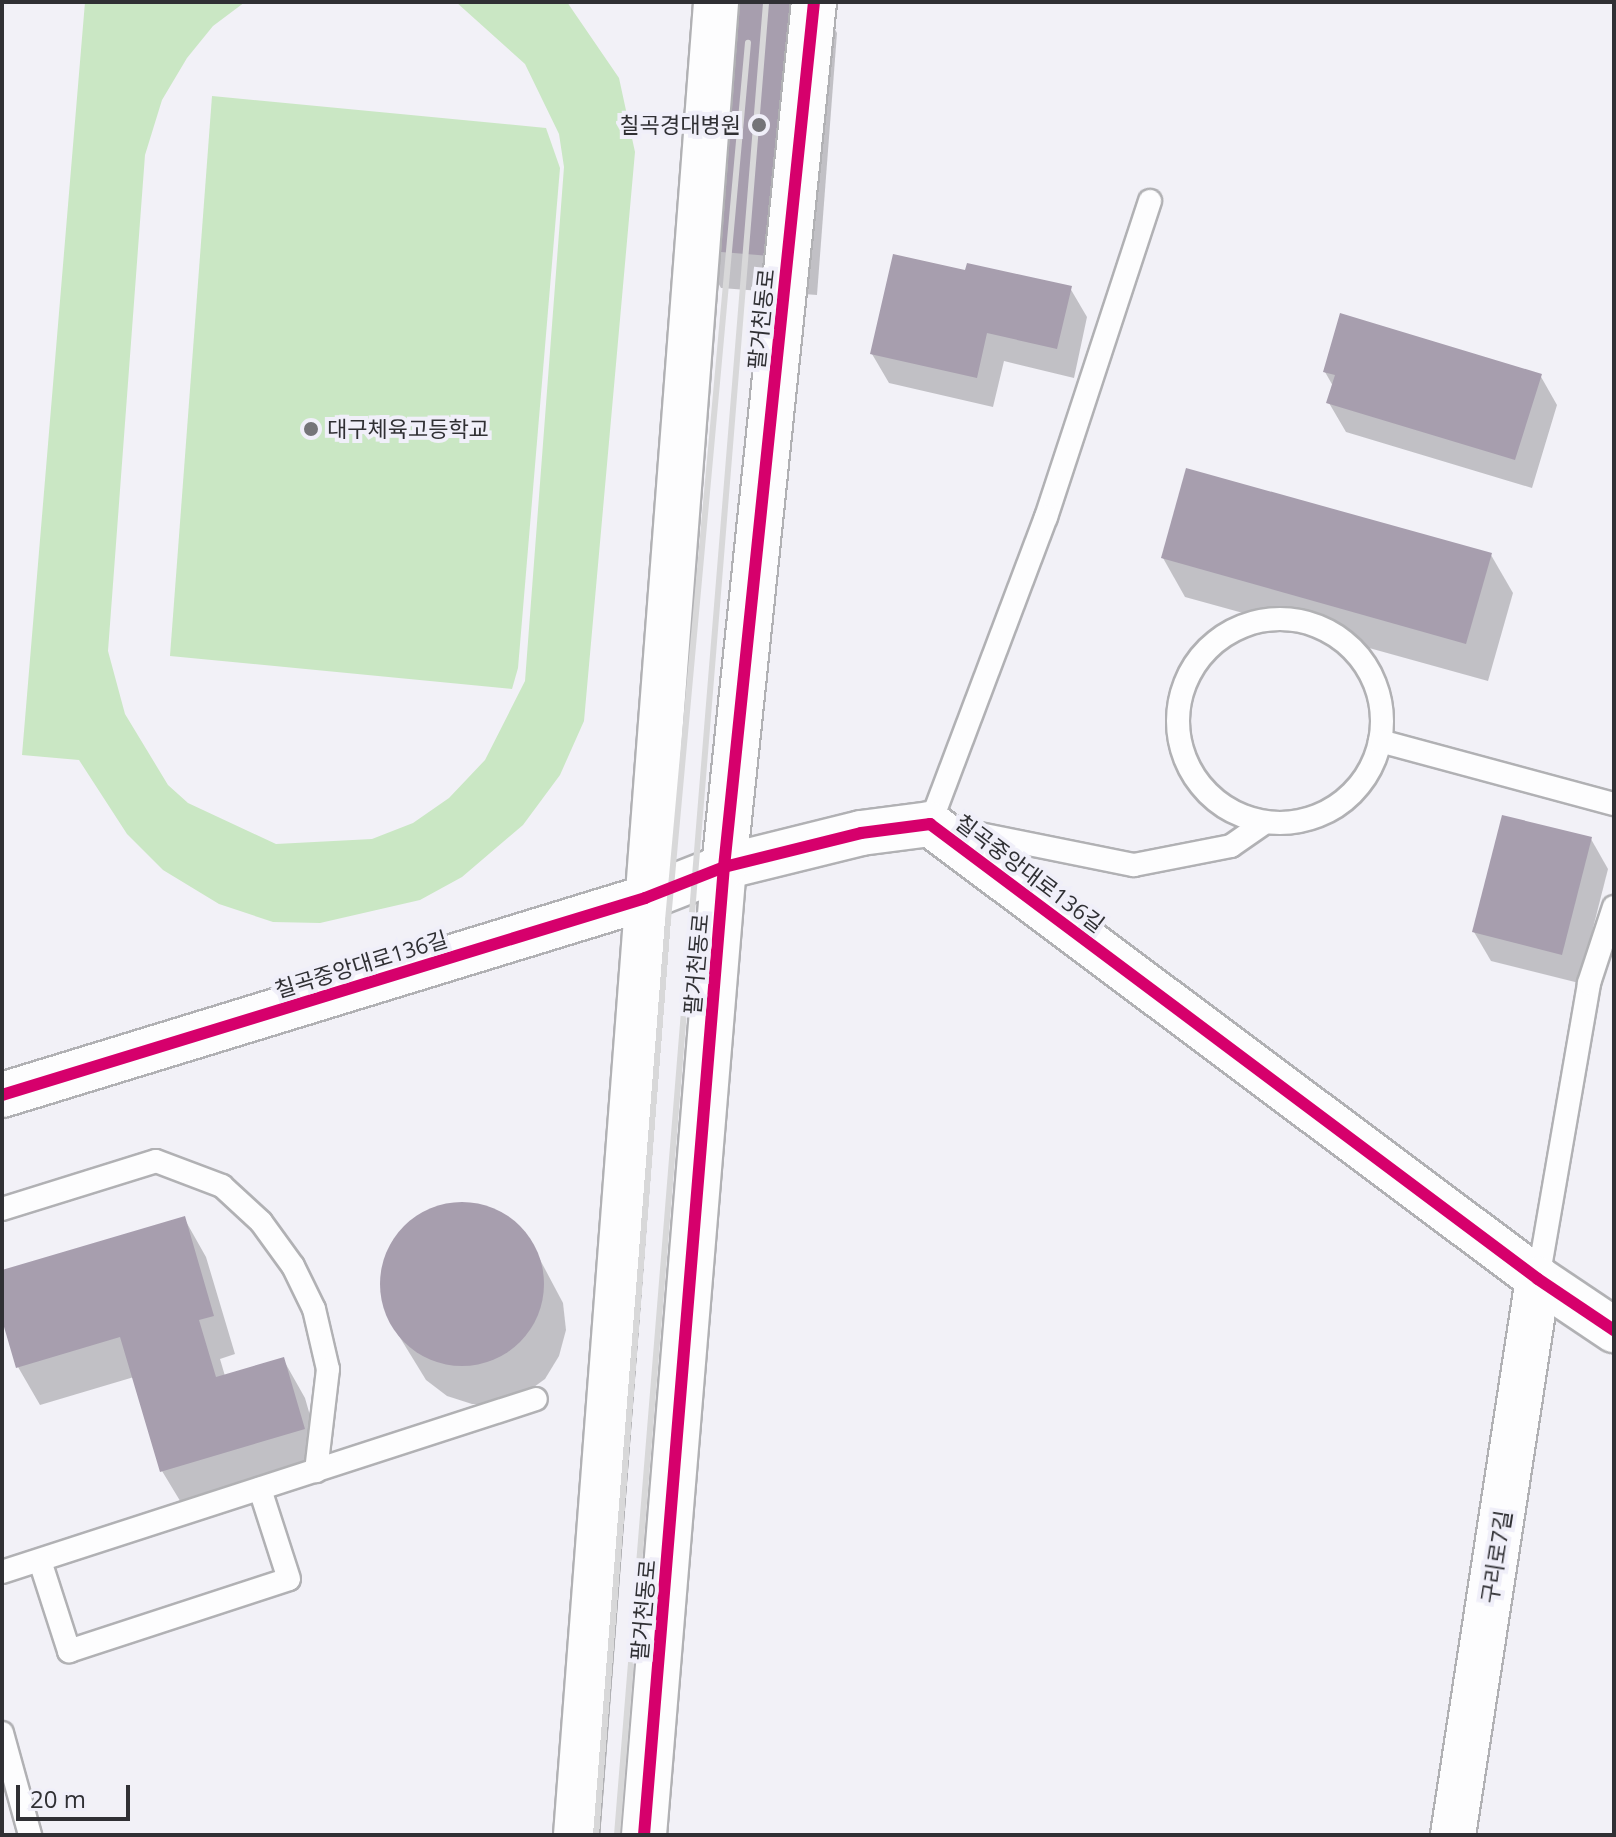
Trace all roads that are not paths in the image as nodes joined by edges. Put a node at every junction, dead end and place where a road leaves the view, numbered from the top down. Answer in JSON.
{"nodes":[{"id":1,"x":716,"y":2,"type":"edge"},
{"id":2,"x":814,"y":2,"type":"edge"},
{"id":3,"x":1150,"y":201,"type":"dead end"},
{"id":4,"x":1380,"y":741,"type":"junction"},
{"id":5,"x":1614,"y":804,"type":"edge"},
{"id":6,"x":1264,"y":823,"type":"junction"},
{"id":7,"x":930,"y":824,"type":"junction"},
{"id":8,"x":724,"y":867,"type":"junction"},
{"id":9,"x":645,"y":898,"type":"junction"},
{"id":10,"x":1614,"y":907,"type":"edge"},
{"id":11,"x":2,"y":1095,"type":"edge"},
{"id":12,"x":2,"y":1209,"type":"edge"},
{"id":13,"x":1538,"y":1279,"type":"junction"},
{"id":14,"x":1614,"y":1330,"type":"edge"},
{"id":15,"x":536,"y":1399,"type":"dead end"},
{"id":16,"x":316,"y":1471,"type":"junction"},
{"id":17,"x":260,"y":1489,"type":"junction"},
{"id":18,"x":40,"y":1561,"type":"junction"},
{"id":19,"x":2,"y":1572,"type":"edge"},
{"id":20,"x":2,"y":1733,"type":"edge"},
{"id":21,"x":30,"y":1835,"type":"edge"},
{"id":22,"x":576,"y":1835,"type":"edge"},
{"id":23,"x":644,"y":1835,"type":"edge"},
{"id":24,"x":1453,"y":1835,"type":"edge"}],
"edges":[{"from":1,"to":9,"type":"street"},
{"from":2,"to":8,"type":"street","name":"팔거천동로"},
{"from":3,"to":7,"type":"lane"},
{"from":4,"to":5,"type":"lane"},
{"from":4,"to":6,"type":"lane"},
{"from":4,"to":6,"type":"lane"},
{"from":6,"to":7,"type":"lane"},
{"from":7,"to":8,"type":"street","name":"칠곡중앙대로136길"},
{"from":7,"to":13,"type":"street","name":"칠곡중앙대로136길"},
{"from":8,"to":9,"type":"street","name":"칠곡중앙대로136길"},
{"from":8,"to":23,"type":"street","name":"팔거천동로"},
{"from":9,"to":11,"type":"street","name":"칠곡중앙대로136길"},
{"from":9,"to":22,"type":"street"},
{"from":10,"to":13,"type":"lane"},
{"from":12,"to":16,"type":"lane"},
{"from":13,"to":14,"type":"street","name":"칠곡중앙대로136길"},
{"from":13,"to":24,"type":"street","name":"구리로7길"},
{"from":15,"to":16,"type":"lane"},
{"from":16,"to":17,"type":"lane"},
{"from":17,"to":18,"type":"lane"},
{"from":17,"to":18,"type":"lane"},
{"from":18,"to":19,"type":"lane"},
{"from":20,"to":21,"type":"lane"}]}
